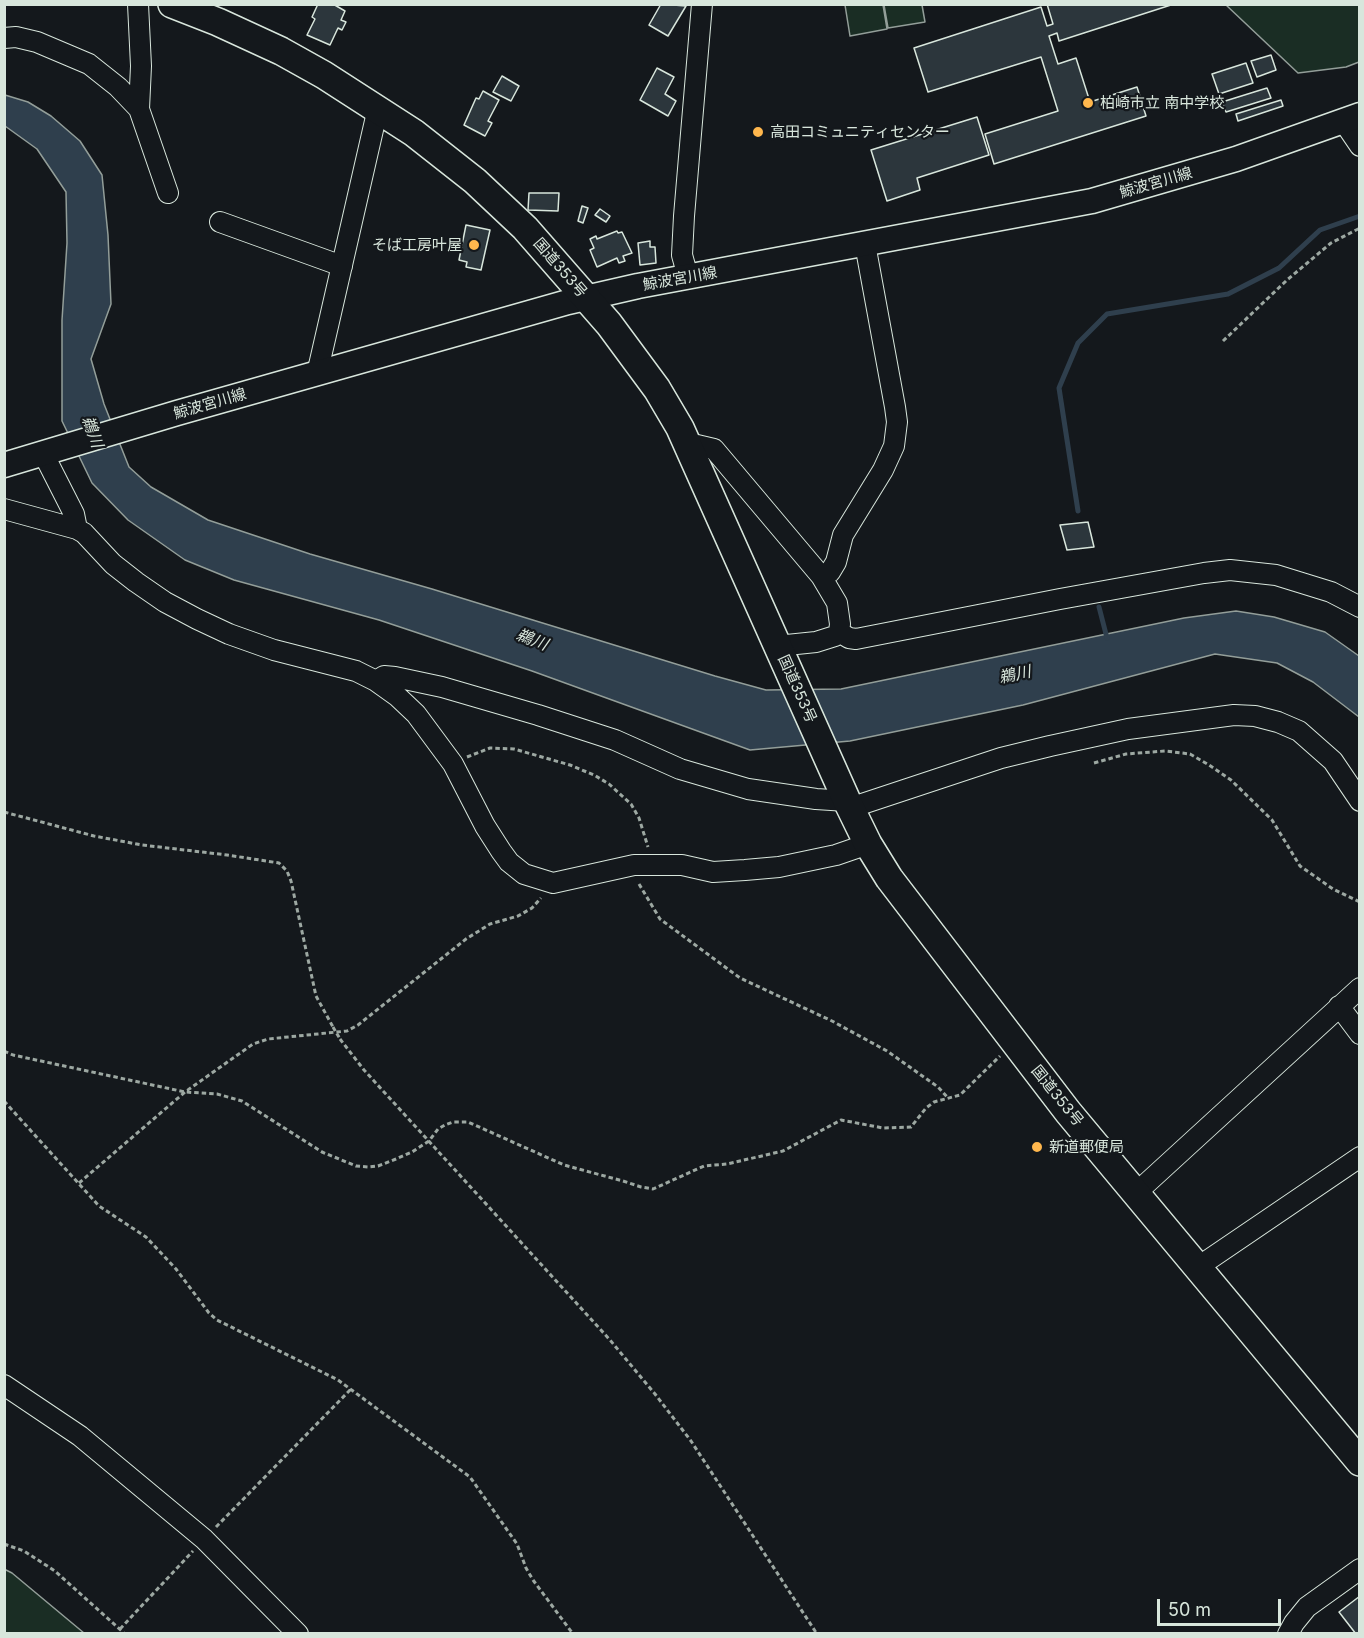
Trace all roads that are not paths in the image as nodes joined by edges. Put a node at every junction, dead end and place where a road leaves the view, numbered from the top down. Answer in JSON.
{"nodes":[{"id":1,"x":138,"y":4,"type":"edge"},
{"id":2,"x":172,"y":4,"type":"edge"},
{"id":3,"x":702,"y":4,"type":"edge"},
{"id":4,"x":4,"y":38,"type":"edge"},
{"id":5,"x":378,"y":108,"type":"junction"},
{"id":6,"x":139,"y":109,"type":"junction"},
{"id":7,"x":1351,"y":118,"type":"edge"},
{"id":8,"x":1359,"y":146,"type":"edge"},
{"id":9,"x":168,"y":193,"type":"dead end"},
{"id":10,"x":220,"y":222,"type":"dead end"},
{"id":11,"x":865,"y":244,"type":"junction"},
{"id":12,"x":342,"y":266,"type":"junction"},
{"id":13,"x":688,"y":277,"type":"junction"},
{"id":14,"x":587,"y":298,"type":"junction"},
{"id":15,"x":317,"y":374,"type":"junction"},
{"id":16,"x":688,"y":446,"type":"junction"},
{"id":17,"x":48,"y":451,"type":"junction"},
{"id":18,"x":4,"y":465,"type":"edge"},
{"id":19,"x":4,"y":508,"type":"edge"},
{"id":20,"x":77,"y":529,"type":"junction"},
{"id":21,"x":821,"y":576,"type":"junction"},
{"id":22,"x":1359,"y":607,"type":"edge"},
{"id":23,"x":839,"y":632,"type":"junction"},
{"id":24,"x":779,"y":651,"type":"junction"},
{"id":25,"x":376,"y":681,"type":"junction"},
{"id":26,"x":847,"y":801,"type":"junction"},
{"id":27,"x":1359,"y":801,"type":"edge"},
{"id":28,"x":868,"y":844,"type":"junction"},
{"id":29,"x":1359,"y":988,"type":"edge"},
{"id":30,"x":1339,"y":1006,"type":"junction"},
{"id":31,"x":1359,"y":1034,"type":"edge"},
{"id":32,"x":1359,"y":1157,"type":"edge"},
{"id":33,"x":1136,"y":1193,"type":"junction"},
{"id":34,"x":1198,"y":1267,"type":"junction"},
{"id":35,"x":4,"y":1385,"type":"edge"},
{"id":36,"x":1359,"y":1462,"type":"edge"},
{"id":37,"x":1359,"y":1569,"type":"edge"},
{"id":38,"x":298,"y":1634,"type":"edge"},
{"id":39,"x":1288,"y":1634,"type":"edge"}],
"edges":[{"from":1,"to":6,"type":"street"},
{"from":2,"to":5,"type":"highway","name":"国道353号"},
{"from":3,"to":13,"type":"street"},
{"from":4,"to":6,"type":"street"},
{"from":5,"to":12,"type":"street"},
{"from":5,"to":14,"type":"highway","name":"国道353号"},
{"from":6,"to":9,"type":"street"},
{"from":7,"to":8,"type":"street"},
{"from":7,"to":11,"type":"main road","name":"鯨波宮川線"},
{"from":10,"to":12,"type":"street"},
{"from":11,"to":13,"type":"main road","name":"鯨波宮川線"},
{"from":11,"to":21,"type":"street"},
{"from":12,"to":15,"type":"street"},
{"from":13,"to":14,"type":"main road","name":"鯨波宮川線"},
{"from":14,"to":15,"type":"main road","name":"鯨波宮川線"},
{"from":14,"to":16,"type":"highway","name":"国道353号"},
{"from":15,"to":17,"type":"main road","name":"鯨波宮川線"},
{"from":16,"to":21,"type":"street"},
{"from":16,"to":24,"type":"highway","name":"国道353号"},
{"from":17,"to":18,"type":"main road","name":"鯨波宮川線"},
{"from":17,"to":20,"type":"street"},
{"from":19,"to":20,"type":"street"},
{"from":20,"to":25,"type":"street"},
{"from":21,"to":23,"type":"street"},
{"from":22,"to":23,"type":"street"},
{"from":23,"to":24,"type":"street"},
{"from":24,"to":26,"type":"highway","name":"国道353号"},
{"from":25,"to":26,"type":"street"},
{"from":25,"to":28,"type":"street"},
{"from":26,"to":27,"type":"street"},
{"from":26,"to":28,"type":"highway","name":"国道353号"},
{"from":28,"to":33,"type":"highway","name":"国道353号"},
{"from":29,"to":30,"type":"street"},
{"from":30,"to":31,"type":"street"},
{"from":30,"to":33,"type":"street"},
{"from":32,"to":34,"type":"street"},
{"from":33,"to":34,"type":"highway","name":"国道353号"},
{"from":34,"to":36,"type":"highway","name":"国道353号"},
{"from":35,"to":38,"type":"street"},
{"from":37,"to":39,"type":"street"}]}
